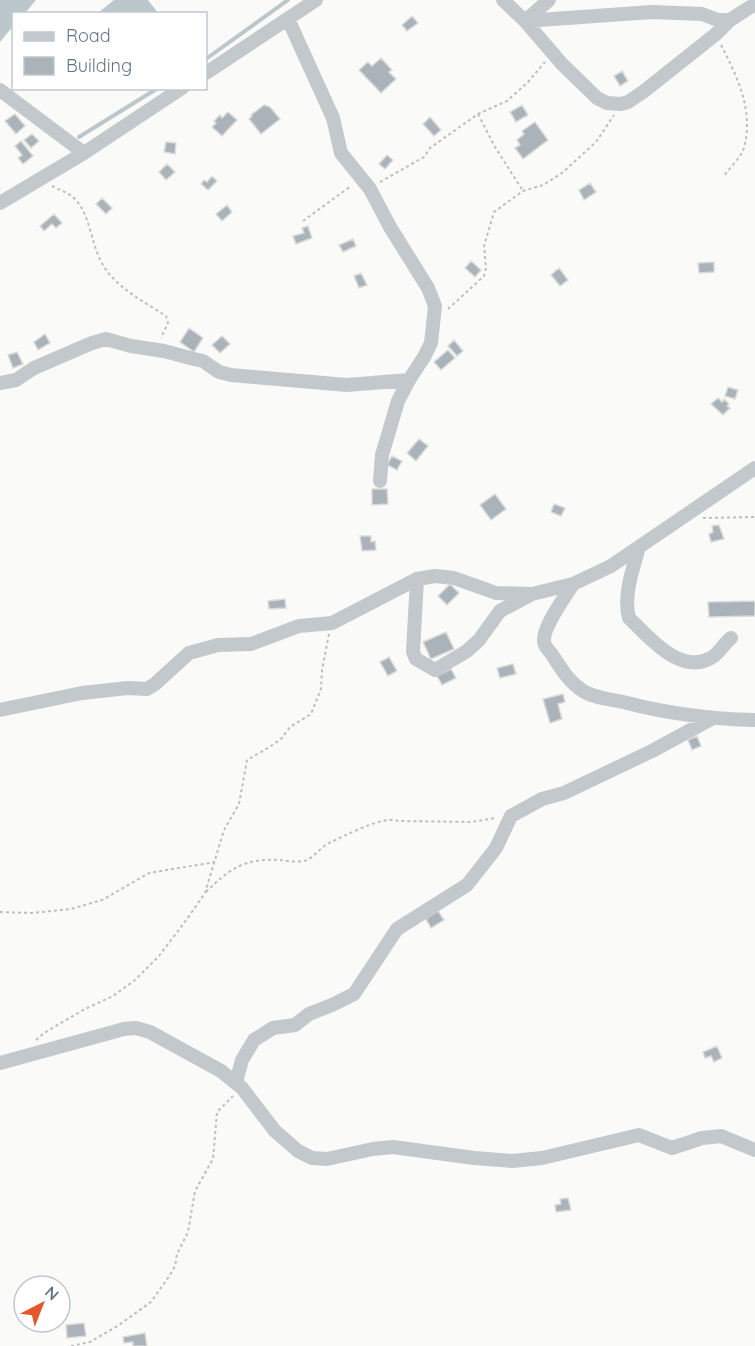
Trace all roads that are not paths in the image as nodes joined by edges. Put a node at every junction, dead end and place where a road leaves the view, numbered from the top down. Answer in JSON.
{"nodes":[{"id":1,"x":316,"y":0,"type":"edge"},
{"id":2,"x":503,"y":0,"type":"edge"},
{"id":3,"x":549,"y":0,"type":"edge"},
{"id":4,"x":755,"y":4,"type":"edge"},
{"id":5,"x":288,"y":19,"type":"junction"},
{"id":6,"x":730,"y":20,"type":"junction"},
{"id":7,"x":525,"y":21,"type":"junction"},
{"id":8,"x":207,"y":72,"type":"edge"},
{"id":9,"x":0,"y":90,"type":"edge"},
{"id":10,"x":179,"y":90,"type":"edge"},
{"id":11,"x":84,"y":153,"type":"junction"},
{"id":12,"x":0,"y":203,"type":"edge"},
{"id":13,"x":409,"y":380,"type":"junction"},
{"id":14,"x":0,"y":383,"type":"edge"},
{"id":15,"x":755,"y":468,"type":"edge"},
{"id":16,"x":380,"y":481,"type":"dead end"},
{"id":17,"x":639,"y":547,"type":"junction"},
{"id":18,"x":417,"y":579,"type":"junction"},
{"id":19,"x":573,"y":584,"type":"junction"},
{"id":20,"x":532,"y":594,"type":"junction"},
{"id":21,"x":731,"y":638,"type":"dead end"},
{"id":22,"x":0,"y":710,"type":"edge"},
{"id":23,"x":711,"y":719,"type":"junction"},
{"id":24,"x":755,"y":720,"type":"edge"},
{"id":25,"x":0,"y":1063,"type":"edge"},
{"id":26,"x":239,"y":1085,"type":"junction"},
{"id":27,"x":755,"y":1150,"type":"edge"}],
"edges":[{"from":1,"to":5,"type":"street"},
{"from":2,"to":7,"type":"street"},
{"from":3,"to":7,"type":"street"},
{"from":4,"to":6,"type":"street"},
{"from":5,"to":8,"type":"street"},
{"from":5,"to":13,"type":"street"},
{"from":6,"to":7,"type":"street"},
{"from":6,"to":7,"type":"street"},
{"from":9,"to":11,"type":"street"},
{"from":10,"to":11,"type":"street"},
{"from":11,"to":12,"type":"street"},
{"from":13,"to":14,"type":"street"},
{"from":13,"to":16,"type":"street"},
{"from":15,"to":17,"type":"street"},
{"from":17,"to":19,"type":"street"},
{"from":17,"to":21,"type":"street"},
{"from":18,"to":20,"type":"street"},
{"from":18,"to":20,"type":"street"},
{"from":18,"to":22,"type":"street"},
{"from":19,"to":20,"type":"street"},
{"from":19,"to":23,"type":"street"},
{"from":23,"to":24,"type":"street"},
{"from":23,"to":26,"type":"street"},
{"from":25,"to":26,"type":"street"},
{"from":26,"to":27,"type":"street"}]}
